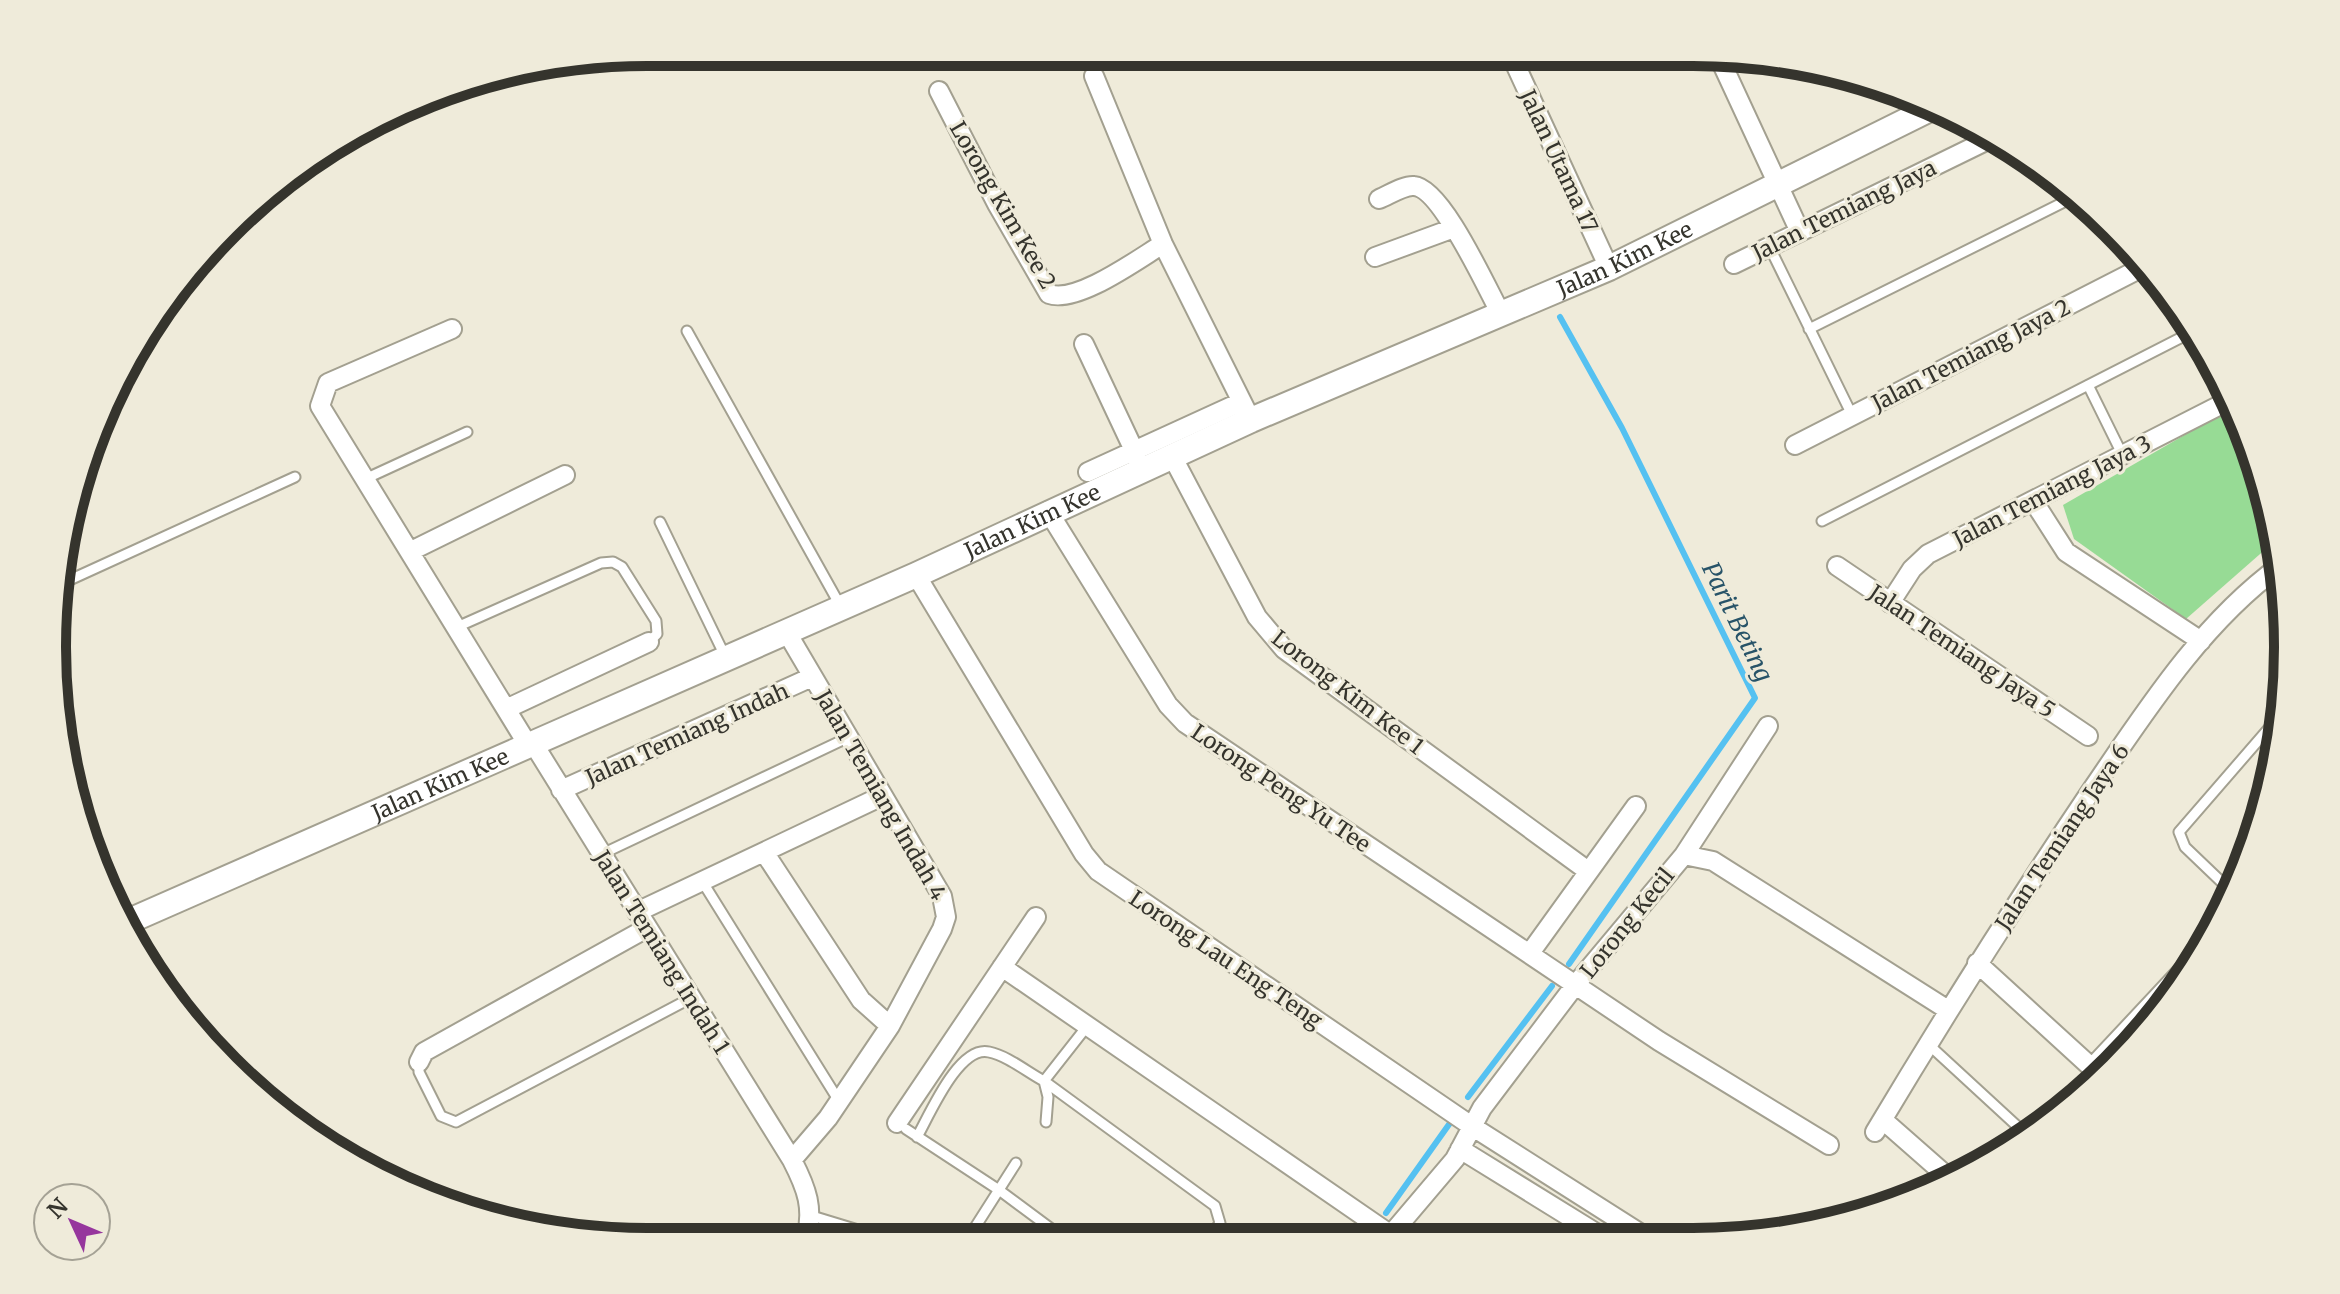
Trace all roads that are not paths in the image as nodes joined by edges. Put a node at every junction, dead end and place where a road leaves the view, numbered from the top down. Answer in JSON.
{"nodes":[{"id":1,"x":1516,"y":66,"type":"edge"},
{"id":2,"x":1723,"y":67,"type":"edge"},
{"id":3,"x":1094,"y":76,"type":"dead end"},
{"id":4,"x":939,"y":91,"type":"dead end"},
{"id":5,"x":1917,"y":111,"type":"edge"},
{"id":6,"x":1982,"y":143,"type":"edge"},
{"id":7,"x":1778,"y":186,"type":"junction"},
{"id":8,"x":1379,"y":199,"type":"dead end"},
{"id":9,"x":2065,"y":201,"type":"edge"},
{"id":10,"x":1454,"y":228,"type":"junction"},
{"id":11,"x":1800,"y":232,"type":"junction"},
{"id":12,"x":1163,"y":244,"type":"junction"},
{"id":13,"x":1769,"y":246,"type":"junction"},
{"id":14,"x":1375,"y":257,"type":"dead end"},
{"id":15,"x":1734,"y":264,"type":"dead end"},
{"id":16,"x":1609,"y":268,"type":"junction"},
{"id":17,"x":2136,"y":271,"type":"edge"},
{"id":18,"x":1501,"y":314,"type":"junction"},
{"id":19,"x":452,"y":329,"type":"dead end"},
{"id":20,"x":1809,"y":329,"type":"junction"},
{"id":21,"x":687,"y":331,"type":"dead end"},
{"id":22,"x":2183,"y":336,"type":"edge"},
{"id":23,"x":1084,"y":344,"type":"dead end"},
{"id":24,"x":2088,"y":385,"type":"junction"},
{"id":25,"x":2221,"y":405,"type":"edge"},
{"id":26,"x":1246,"y":411,"type":"junction"},
{"id":27,"x":1852,"y":415,"type":"junction"},
{"id":28,"x":467,"y":432,"type":"dead end"},
{"id":29,"x":1795,"y":445,"type":"dead end"},
{"id":30,"x":1172,"y":456,"type":"junction"},
{"id":31,"x":2123,"y":456,"type":"junction"},
{"id":32,"x":1139,"y":459,"type":"junction"},
{"id":33,"x":1088,"y":472,"type":"dead end"},
{"id":34,"x":565,"y":475,"type":"dead end"},
{"id":35,"x":295,"y":477,"type":"dead end"},
{"id":36,"x":365,"y":479,"type":"junction"},
{"id":37,"x":2034,"y":502,"type":"junction"},
{"id":38,"x":1048,"y":511,"type":"junction"},
{"id":39,"x":1822,"y":521,"type":"dead end"},
{"id":40,"x":660,"y":522,"type":"dead end"},
{"id":41,"x":411,"y":551,"type":"junction"},
{"id":42,"x":1837,"y":566,"type":"dead end"},
{"id":43,"x":916,"y":575,"type":"junction"},
{"id":44,"x":2269,"y":575,"type":"edge"},
{"id":45,"x":70,"y":580,"type":"edge"},
{"id":46,"x":1890,"y":603,"type":"junction"},
{"id":47,"x":841,"y":607,"type":"junction"},
{"id":48,"x":457,"y":627,"type":"junction"},
{"id":49,"x":786,"y":631,"type":"junction"},
{"id":50,"x":2201,"y":641,"type":"junction"},
{"id":51,"x":649,"y":642,"type":"joint"},
{"id":52,"x":725,"y":658,"type":"junction"},
{"id":53,"x":812,"y":677,"type":"junction"},
{"id":54,"x":506,"y":709,"type":"junction"},
{"id":55,"x":1768,"y":726,"type":"dead end"},
{"id":56,"x":2268,"y":729,"type":"edge"},
{"id":57,"x":2088,"y":736,"type":"dead end"},
{"id":58,"x":847,"y":738,"type":"junction"},
{"id":59,"x":530,"y":744,"type":"junction"},
{"id":60,"x":561,"y":790,"type":"junction"},
{"id":61,"x":882,"y":796,"type":"junction"},
{"id":62,"x":1636,"y":806,"type":"dead end"},
{"id":63,"x":764,"y":852,"type":"junction"},
{"id":64,"x":602,"y":854,"type":"junction"},
{"id":65,"x":1684,"y":855,"type":"junction"},
{"id":66,"x":1588,"y":871,"type":"junction"},
{"id":67,"x":702,"y":881,"type":"junction"},
{"id":68,"x":2223,"y":884,"type":"edge"},
{"id":69,"x":1036,"y":917,"type":"dead end"},
{"id":70,"x":134,"y":919,"type":"edge"},
{"id":71,"x":642,"y":920,"type":"junction"},
{"id":72,"x":1530,"y":953,"type":"junction"},
{"id":73,"x":1977,"y":963,"type":"junction"},
{"id":74,"x":1002,"y":967,"type":"junction"},
{"id":75,"x":1562,"y":976,"type":"junction"},
{"id":76,"x":691,"y":998,"type":"junction"},
{"id":77,"x":1948,"y":1010,"type":"junction"},
{"id":78,"x":1088,"y":1025,"type":"junction"},
{"id":79,"x":890,"y":1026,"type":"junction"},
{"id":80,"x":1928,"y":1044,"type":"junction"},
{"id":81,"x":419,"y":1062,"type":"joint"},
{"id":82,"x":2093,"y":1068,"type":"edge"},
{"id":83,"x":1044,"y":1081,"type":"junction"},
{"id":84,"x":839,"y":1101,"type":"junction"},
{"id":85,"x":1460,"y":1118,"type":"junction"},
{"id":86,"x":1046,"y":1122,"type":"dead end"},
{"id":87,"x":901,"y":1126,"type":"joint"},
{"id":88,"x":2019,"y":1128,"type":"edge"},
{"id":89,"x":917,"y":1137,"type":"junction"},
{"id":90,"x":1829,"y":1145,"type":"dead end"},
{"id":91,"x":1460,"y":1149,"type":"junction"},
{"id":92,"x":792,"y":1160,"type":"junction"},
{"id":93,"x":1016,"y":1163,"type":"dead end"},
{"id":94,"x":1941,"y":1172,"type":"edge"},
{"id":95,"x":999,"y":1190,"type":"junction"},
{"id":96,"x":812,"y":1216,"type":"junction"},
{"id":97,"x":809,"y":1228,"type":"edge"},
{"id":98,"x":852,"y":1228,"type":"edge"},
{"id":99,"x":975,"y":1228,"type":"edge"},
{"id":100,"x":1050,"y":1228,"type":"edge"},
{"id":101,"x":1217,"y":1228,"type":"edge"},
{"id":102,"x":1382,"y":1228,"type":"edge"},
{"id":103,"x":1588,"y":1228,"type":"edge"},
{"id":104,"x":1632,"y":1228,"type":"edge"}],
"edges":[{"from":1,"to":16,"type":"street","name":"Jalan Utama 17"},
{"from":2,"to":7,"type":"street"},
{"from":3,"to":12,"type":"street"},
{"from":4,"to":12,"type":"street","name":"Lorong Kim Kee 2"},
{"from":5,"to":7,"type":"street","name":"Jalan Kim Kee"},
{"from":6,"to":11,"type":"street","name":"Jalan Temiang Jaya"},
{"from":7,"to":11,"type":"street"},
{"from":7,"to":16,"type":"street","name":"Jalan Kim Kee"},
{"from":8,"to":10,"type":"street"},
{"from":9,"to":20,"type":"lane"},
{"from":10,"to":14,"type":"street"},
{"from":10,"to":18,"type":"street"},
{"from":11,"to":13,"type":"street","name":"Jalan Temiang Jaya"},
{"from":12,"to":26,"type":"street"},
{"from":13,"to":15,"type":"street","name":"Jalan Temiang Jaya"},
{"from":13,"to":20,"type":"lane"},
{"from":16,"to":18,"type":"street","name":"Jalan Kim Kee"},
{"from":17,"to":27,"type":"street","name":"Jalan Temiang Jaya 2"},
{"from":18,"to":26,"type":"street","name":"Jalan Kim Kee"},
{"from":19,"to":36,"type":"street","name":"Jalan Temiang Indah 1"},
{"from":20,"to":27,"type":"lane"},
{"from":21,"to":47,"type":"lane"},
{"from":22,"to":24,"type":"lane"},
{"from":23,"to":32,"type":"street"},
{"from":24,"to":31,"type":"lane"},
{"from":24,"to":39,"type":"lane"},
{"from":25,"to":31,"type":"street","name":"Jalan Temiang Jaya 3"},
{"from":26,"to":30,"type":"street","name":"Jalan Kim Kee"},
{"from":26,"to":32,"type":"street"},
{"from":27,"to":29,"type":"street","name":"Jalan Temiang Jaya 2"},
{"from":28,"to":36,"type":"lane"},
{"from":30,"to":32,"type":"street","name":"Jalan Kim Kee"},
{"from":30,"to":66,"type":"street","name":"Lorong Kim Kee 1"},
{"from":31,"to":37,"type":"street","name":"Jalan Temiang Jaya 3"},
{"from":32,"to":33,"type":"street"},
{"from":32,"to":38,"type":"street","name":"Jalan Kim Kee"},
{"from":34,"to":41,"type":"street"},
{"from":35,"to":45,"type":"lane"},
{"from":36,"to":41,"type":"street","name":"Jalan Temiang Indah 1"},
{"from":37,"to":46,"type":"street","name":"Jalan Temiang Jaya 3"},
{"from":37,"to":50,"type":"street"},
{"from":38,"to":43,"type":"street","name":"Jalan Kim Kee"},
{"from":38,"to":72,"type":"street","name":"Lorong Peng Yu Tee"},
{"from":40,"to":52,"type":"lane"},
{"from":41,"to":48,"type":"street","name":"Jalan Temiang Indah 1"},
{"from":42,"to":46,"type":"street","name":"Jalan Temiang Jaya 5"},
{"from":43,"to":47,"type":"street","name":"Jalan Kim Kee"},
{"from":43,"to":85,"type":"street","name":"Lorong Lau Eng Teng"},
{"from":44,"to":50,"type":"street","name":"Jalan Temiang Jaya 6"},
{"from":46,"to":57,"type":"street","name":"Jalan Temiang Jaya 5"},
{"from":47,"to":49,"type":"street","name":"Jalan Kim Kee"},
{"from":48,"to":51,"type":"lane"},
{"from":48,"to":54,"type":"street","name":"Jalan Temiang Indah 1"},
{"from":49,"to":52,"type":"street","name":"Jalan Kim Kee"},
{"from":49,"to":53,"type":"street","name":"Jalan Temiang Indah 4"},
{"from":50,"to":73,"type":"street","name":"Jalan Temiang Jaya 6"},
{"from":51,"to":54,"type":"street"},
{"from":52,"to":59,"type":"street","name":"Jalan Kim Kee"},
{"from":53,"to":58,"type":"street","name":"Jalan Temiang Indah 4"},
{"from":53,"to":60,"type":"street","name":"Jalan Temiang Indah"},
{"from":54,"to":59,"type":"street","name":"Jalan Temiang Indah 1"},
{"from":55,"to":65,"type":"street"},
{"from":56,"to":68,"type":"lane"},
{"from":58,"to":61,"type":"street","name":"Jalan Temiang Indah 4"},
{"from":58,"to":64,"type":"lane"},
{"from":59,"to":60,"type":"street","name":"Jalan Temiang Indah 1"},
{"from":59,"to":70,"type":"street","name":"Jalan Kim Kee"},
{"from":60,"to":64,"type":"street","name":"Jalan Temiang Indah 1"},
{"from":61,"to":63,"type":"street"},
{"from":61,"to":79,"type":"street","name":"Jalan Temiang Indah 4"},
{"from":62,"to":66,"type":"street"},
{"from":63,"to":67,"type":"street"},
{"from":63,"to":79,"type":"street"},
{"from":64,"to":71,"type":"street","name":"Jalan Temiang Indah 1"},
{"from":65,"to":75,"type":"street","name":"Lorong Kecil"},
{"from":65,"to":77,"type":"street","name":"Lorong Kecil"},
{"from":66,"to":72,"type":"street"},
{"from":67,"to":71,"type":"street"},
{"from":67,"to":84,"type":"lane"},
{"from":69,"to":74,"type":"street"},
{"from":71,"to":76,"type":"street","name":"Jalan Temiang Indah 1"},
{"from":71,"to":81,"type":"street"},
{"from":72,"to":75,"type":"street","name":"Lorong Peng Yu Tee"},
{"from":73,"to":77,"type":"street","name":"Jalan Temiang Jaya 6"},
{"from":73,"to":82,"type":"street"},
{"from":74,"to":78,"type":"street"},
{"from":74,"to":87,"type":"street"},
{"from":75,"to":85,"type":"street","name":"Lorong Kecil"},
{"from":75,"to":90,"type":"street","name":"Lorong Peng Yu Tee"},
{"from":76,"to":81,"type":"lane"},
{"from":76,"to":92,"type":"street","name":"Jalan Temiang Indah 1"},
{"from":77,"to":80,"type":"street","name":"Jalan Temiang Jaya 6"},
{"from":78,"to":83,"type":"lane"},
{"from":78,"to":102,"type":"street"},
{"from":79,"to":84,"type":"street","name":"Jalan Temiang Indah 4"},
{"from":80,"to":88,"type":"lane"},
{"from":80,"to":94,"type":"street","name":"Jalan Temiang Jaya 6"},
{"from":83,"to":86,"type":"lane"},
{"from":83,"to":89,"type":"lane"},
{"from":83,"to":101,"type":"lane"},
{"from":84,"to":92,"type":"street","name":"Jalan Temiang Indah 4"},
{"from":85,"to":91,"type":"street","name":"Lorong Kecil"},
{"from":85,"to":104,"type":"street","name":"Lorong Lau Eng Teng"},
{"from":87,"to":89,"type":"lane"},
{"from":89,"to":95,"type":"lane"},
{"from":91,"to":102,"type":"street","name":"Lorong Kecil"},
{"from":91,"to":103,"type":"street"},
{"from":92,"to":96,"type":"street","name":"Jalan Temiang Indah 1"},
{"from":93,"to":95,"type":"lane"},
{"from":95,"to":99,"type":"lane"},
{"from":95,"to":100,"type":"lane"},
{"from":96,"to":97,"type":"street"},
{"from":96,"to":98,"type":"lane"}]}
